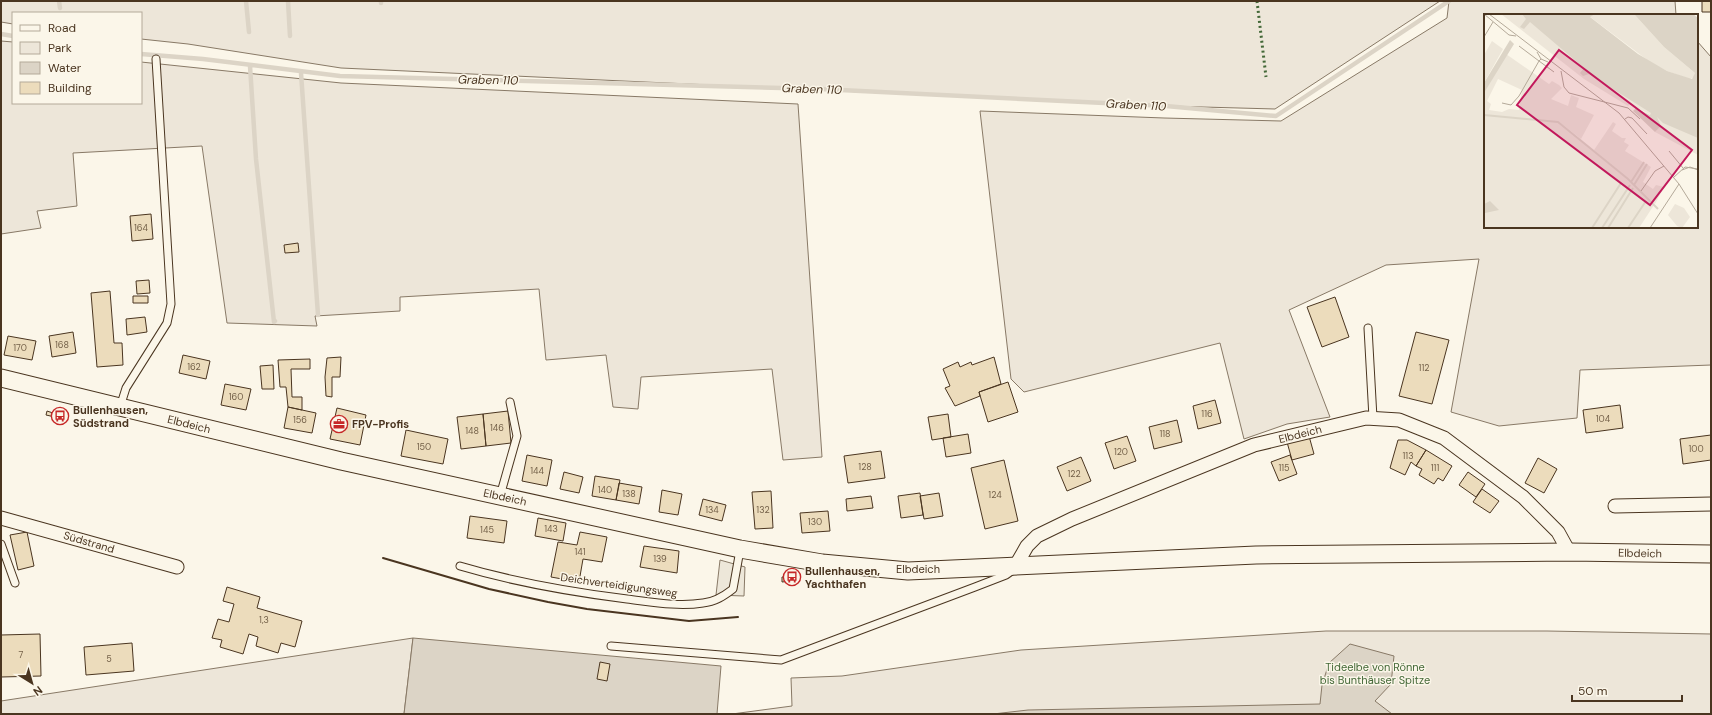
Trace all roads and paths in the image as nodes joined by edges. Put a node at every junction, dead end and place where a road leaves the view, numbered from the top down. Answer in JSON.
{"nodes":[{"id":1,"x":156,"y":60,"type":"dead end"},
{"id":2,"x":1368,"y":328,"type":"dead end"},
{"id":3,"x":1,"y":378,"type":"edge"},
{"id":4,"x":510,"y":402,"type":"dead end"},
{"id":5,"x":120,"y":408,"type":"junction"},
{"id":6,"x":1373,"y":418,"type":"junction"},
{"id":7,"x":500,"y":496,"type":"junction"},
{"id":8,"x":1711,"y":504,"type":"edge"},
{"id":9,"x":1616,"y":506,"type":"dead end"},
{"id":10,"x":1,"y":518,"type":"edge"},
{"id":11,"x":1,"y":544,"type":"edge"},
{"id":12,"x":740,"y":549,"type":"junction"},
{"id":13,"x":1569,"y":552,"type":"junction"},
{"id":14,"x":1711,"y":554,"type":"edge"},
{"id":15,"x":460,"y":566,"type":"dead end"},
{"id":16,"x":177,"y":567,"type":"dead end"},
{"id":17,"x":1015,"y":567,"type":"junction"},
{"id":18,"x":15,"y":583,"type":"dead end"},
{"id":19,"x":610,"y":646,"type":"dead end"}],
"edges":[{"from":1,"to":5,"type":"lane"},
{"from":2,"to":6,"type":"lane"},
{"from":3,"to":5,"type":"street","name":"Elbdeich"},
{"from":4,"to":7,"type":"lane"},
{"from":5,"to":7,"type":"street","name":"Elbdeich"},
{"from":6,"to":13,"type":"street","name":"Elbdeich"},
{"from":6,"to":17,"type":"street","name":"Elbdeich"},
{"from":7,"to":12,"type":"street","name":"Elbdeich"},
{"from":8,"to":9,"type":"street"},
{"from":10,"to":16,"type":"street","name":"Südstrand"},
{"from":11,"to":18,"type":"lane"},
{"from":12,"to":15,"type":"lane","name":"Deichverteidigungsweg"},
{"from":12,"to":17,"type":"street","name":"Elbdeich"},
{"from":13,"to":14,"type":"street","name":"Elbdeich"},
{"from":13,"to":17,"type":"street","name":"Elbdeich"},
{"from":17,"to":19,"type":"lane"}]}
